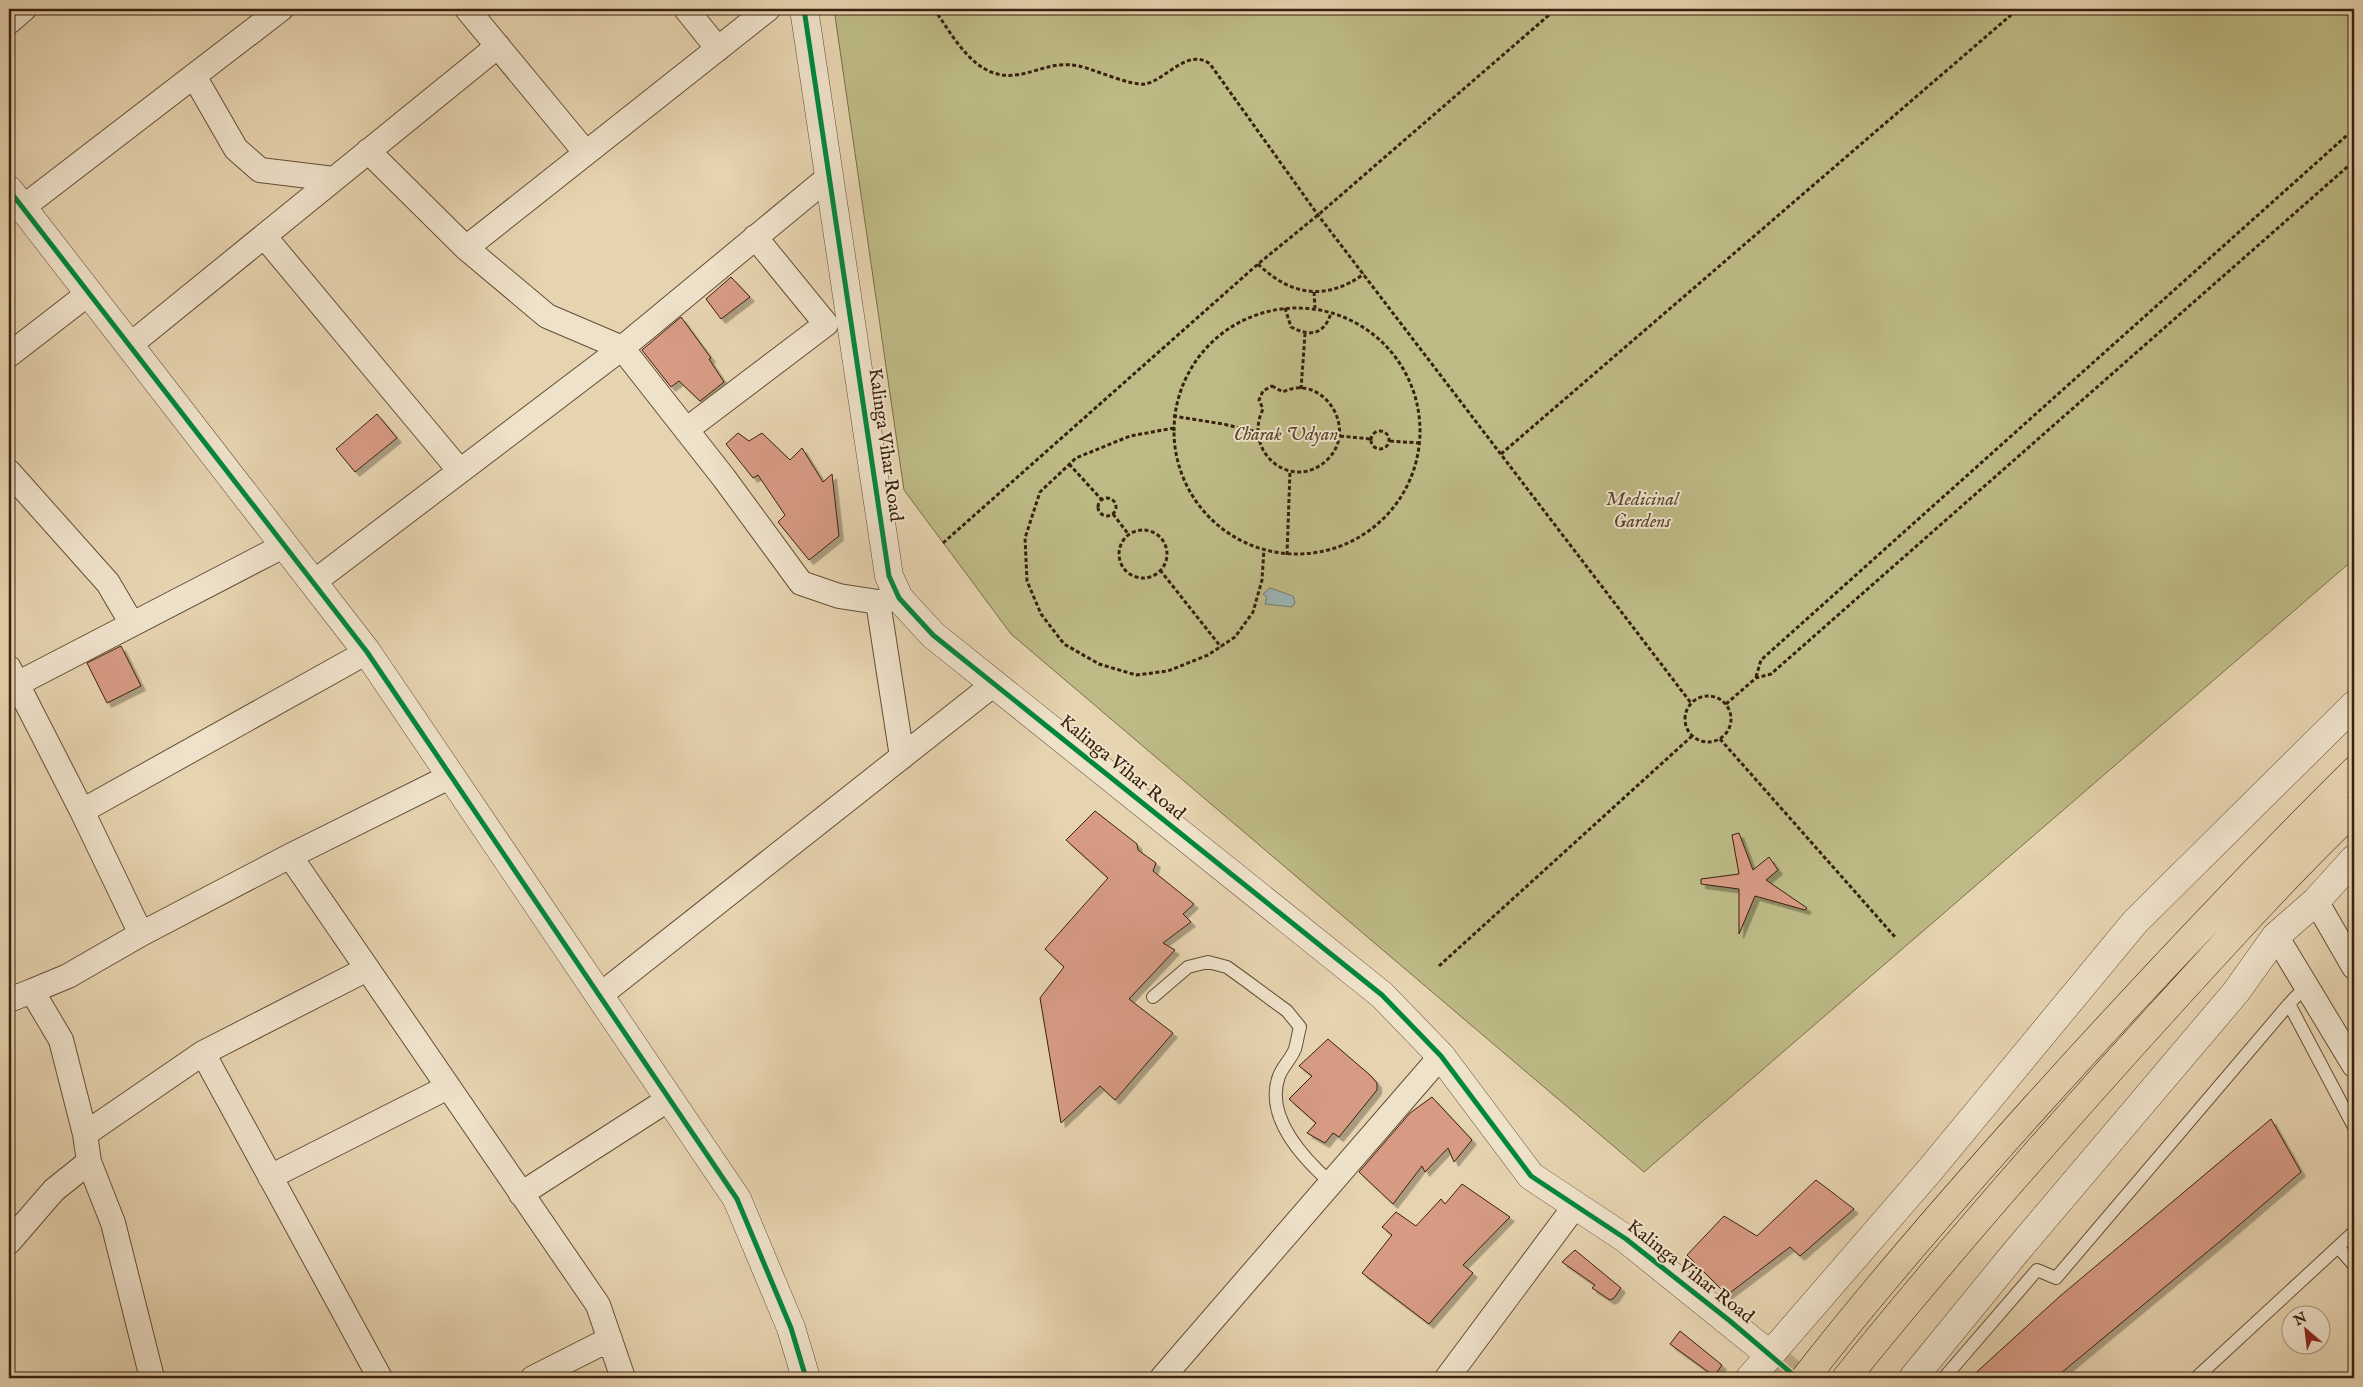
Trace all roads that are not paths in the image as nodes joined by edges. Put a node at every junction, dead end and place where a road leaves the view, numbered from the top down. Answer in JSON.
{"nodes":[{"id":1,"x":24,"y":9,"type":"edge"},
{"id":2,"x":281,"y":9,"type":"edge"},
{"id":3,"x":467,"y":9,"type":"edge"},
{"id":4,"x":686,"y":9,"type":"edge"},
{"id":5,"x":768,"y":9,"type":"edge"},
{"id":6,"x":804,"y":9,"type":"edge"},
{"id":7,"x":9,"y":22,"type":"edge"},
{"id":8,"x":498,"y":46,"type":"junction"},
{"id":9,"x":718,"y":49,"type":"junction"},
{"id":10,"x":194,"y":76,"type":"junction"},
{"id":11,"x":368,"y":151,"type":"junction"},
{"id":12,"x":586,"y":153,"type":"junction"},
{"id":13,"x":830,"y":176,"type":"junction"},
{"id":14,"x":334,"y":179,"type":"junction"},
{"id":15,"x":16,"y":199,"type":"edge"},
{"id":16,"x":264,"y":236,"type":"junction"},
{"id":17,"x":755,"y":237,"type":"junction"},
{"id":18,"x":466,"y":248,"type":"junction"},
{"id":19,"x":89,"y":293,"type":"junction"},
{"id":20,"x":130,"y":345,"type":"junction"},
{"id":21,"x":622,"y":348,"type":"junction"},
{"id":22,"x":9,"y":355,"type":"edge"},
{"id":23,"x":686,"y":430,"type":"junction"},
{"id":24,"x":460,"y":471,"type":"junction"},
{"id":25,"x":9,"y":472,"type":"edge"},
{"id":26,"x":285,"y":545,"type":"junction"},
{"id":27,"x":314,"y":582,"type":"junction"},
{"id":28,"x":888,"y":600,"type":"junction"},
{"id":29,"x":132,"y":624,"type":"junction"},
{"id":30,"x":368,"y":652,"type":"junction"},
{"id":31,"x":13,"y":676,"type":"edge"},
{"id":32,"x":994,"y":684,"type":"junction"},
{"id":33,"x":2354,"y":705,"type":"edge"},
{"id":34,"x":902,"y":757,"type":"junction"},
{"id":35,"x":2354,"y":771,"type":"edge"},
{"id":36,"x":451,"y":776,"type":"junction"},
{"id":37,"x":82,"y":810,"type":"junction"},
{"id":38,"x":2354,"y":810,"type":"edge"},
{"id":39,"x":290,"y":856,"type":"junction"},
{"id":40,"x":2354,"y":859,"type":"edge"},
{"id":41,"x":2316,"y":901,"type":"junction"},
{"id":42,"x":141,"y":934,"type":"junction"},
{"id":43,"x":2276,"y":936,"type":"junction"},
{"id":44,"x":2354,"y":967,"type":"edge"},
{"id":45,"x":367,"y":969,"type":"junction"},
{"id":46,"x":2306,"y":986,"type":"junction"},
{"id":47,"x":32,"y":991,"type":"junction"},
{"id":48,"x":599,"y":996,"type":"junction"},
{"id":49,"x":1152,"y":996,"type":"dead end"},
{"id":50,"x":9,"y":1000,"type":"edge"},
{"id":51,"x":2289,"y":1004,"type":"junction"},
{"id":52,"x":202,"y":1053,"type":"junction"},
{"id":53,"x":1441,"y":1056,"type":"junction"},
{"id":54,"x":2354,"y":1065,"type":"edge"},
{"id":55,"x":448,"y":1087,"type":"junction"},
{"id":56,"x":669,"y":1099,"type":"junction"},
{"id":57,"x":2354,"y":1127,"type":"edge"},
{"id":58,"x":85,"y":1134,"type":"junction"},
{"id":59,"x":88,"y":1162,"type":"junction"},
{"id":60,"x":270,"y":1177,"type":"junction"},
{"id":61,"x":1331,"y":1183,"type":"junction"},
{"id":62,"x":521,"y":1194,"type":"junction"},
{"id":63,"x":1575,"y":1206,"type":"junction"},
{"id":64,"x":2354,"y":1232,"type":"edge"},
{"id":65,"x":9,"y":1242,"type":"edge"},
{"id":66,"x":2338,"y":1247,"type":"junction"},
{"id":67,"x":2354,"y":1265,"type":"edge"},
{"id":68,"x":610,"y":1339,"type":"junction"},
{"id":69,"x":1770,"y":1355,"type":"junction"},
{"id":70,"x":1853,"y":1370,"type":"edge"},
{"id":71,"x":152,"y":1378,"type":"edge"},
{"id":72,"x":380,"y":1378,"type":"edge"},
{"id":73,"x":534,"y":1378,"type":"edge"},
{"id":74,"x":623,"y":1378,"type":"edge"},
{"id":75,"x":806,"y":1378,"type":"edge"},
{"id":76,"x":1162,"y":1378,"type":"edge"},
{"id":77,"x":1447,"y":1378,"type":"edge"},
{"id":78,"x":1750,"y":1378,"type":"edge"},
{"id":79,"x":1805,"y":1378,"type":"edge"},
{"id":80,"x":1913,"y":1378,"type":"edge"},
{"id":81,"x":1944,"y":1378,"type":"edge"},
{"id":82,"x":2196,"y":1378,"type":"edge"}],
"edges":[{"from":1,"to":7,"type":"street"},
{"from":2,"to":10,"type":"street"},
{"from":3,"to":8,"type":"street"},
{"from":4,"to":9,"type":"street"},
{"from":5,"to":9,"type":"street"},
{"from":6,"to":13,"type":"street","name":"Kalinga Vihar Road"},
{"from":8,"to":11,"type":"street"},
{"from":8,"to":12,"type":"street"},
{"from":9,"to":12,"type":"street"},
{"from":10,"to":14,"type":"street"},
{"from":10,"to":15,"type":"street"},
{"from":11,"to":14,"type":"street"},
{"from":11,"to":18,"type":"street"},
{"from":12,"to":18,"type":"street"},
{"from":13,"to":17,"type":"street"},
{"from":13,"to":28,"type":"street","name":"Kalinga Vihar Road"},
{"from":14,"to":16,"type":"street"},
{"from":15,"to":19,"type":"street"},
{"from":16,"to":20,"type":"street"},
{"from":16,"to":24,"type":"street"},
{"from":17,"to":21,"type":"street"},
{"from":17,"to":23,"type":"street"},
{"from":18,"to":21,"type":"street"},
{"from":19,"to":20,"type":"street"},
{"from":19,"to":22,"type":"street"},
{"from":20,"to":26,"type":"street"},
{"from":21,"to":23,"type":"street"},
{"from":21,"to":24,"type":"street"},
{"from":23,"to":28,"type":"street"},
{"from":24,"to":27,"type":"street"},
{"from":25,"to":29,"type":"street"},
{"from":26,"to":27,"type":"street"},
{"from":26,"to":29,"type":"street"},
{"from":27,"to":30,"type":"street"},
{"from":28,"to":32,"type":"street","name":"Kalinga Vihar Road"},
{"from":28,"to":34,"type":"street"},
{"from":29,"to":31,"type":"street"},
{"from":30,"to":36,"type":"street"},
{"from":30,"to":37,"type":"street"},
{"from":31,"to":37,"type":"street"},
{"from":32,"to":34,"type":"street"},
{"from":32,"to":53,"type":"street","name":"Kalinga Vihar Road"},
{"from":33,"to":69,"type":"street"},
{"from":34,"to":48,"type":"street"},
{"from":35,"to":79,"type":"highway"},
{"from":36,"to":39,"type":"street"},
{"from":36,"to":48,"type":"street"},
{"from":37,"to":42,"type":"street"},
{"from":38,"to":70,"type":"highway"},
{"from":39,"to":42,"type":"street"},
{"from":39,"to":45,"type":"street"},
{"from":40,"to":41,"type":"street"},
{"from":41,"to":43,"type":"street"},
{"from":41,"to":44,"type":"street"},
{"from":42,"to":47,"type":"street"},
{"from":43,"to":46,"type":"street"},
{"from":43,"to":80,"type":"street"},
{"from":45,"to":52,"type":"street"},
{"from":45,"to":55,"type":"street"},
{"from":46,"to":51,"type":"lane"},
{"from":46,"to":54,"type":"street"},
{"from":47,"to":50,"type":"street"},
{"from":47,"to":58,"type":"street"},
{"from":48,"to":56,"type":"street"},
{"from":49,"to":61,"type":"lane"},
{"from":51,"to":57,"type":"lane"},
{"from":51,"to":81,"type":"lane"},
{"from":52,"to":58,"type":"street"},
{"from":52,"to":60,"type":"street"},
{"from":53,"to":61,"type":"street"},
{"from":53,"to":63,"type":"street","name":"Kalinga Vihar Road"},
{"from":55,"to":60,"type":"street"},
{"from":55,"to":62,"type":"street"},
{"from":56,"to":62,"type":"street"},
{"from":56,"to":75,"type":"street"},
{"from":58,"to":59,"type":"street"},
{"from":59,"to":65,"type":"street"},
{"from":59,"to":71,"type":"street"},
{"from":60,"to":72,"type":"street"},
{"from":61,"to":76,"type":"street"},
{"from":62,"to":68,"type":"street"},
{"from":63,"to":69,"type":"street","name":"Kalinga Vihar Road"},
{"from":63,"to":77,"type":"street"},
{"from":64,"to":66,"type":"lane"},
{"from":66,"to":67,"type":"lane"},
{"from":66,"to":82,"type":"lane"},
{"from":68,"to":73,"type":"street"},
{"from":68,"to":74,"type":"street"},
{"from":69,"to":78,"type":"street"}]}
